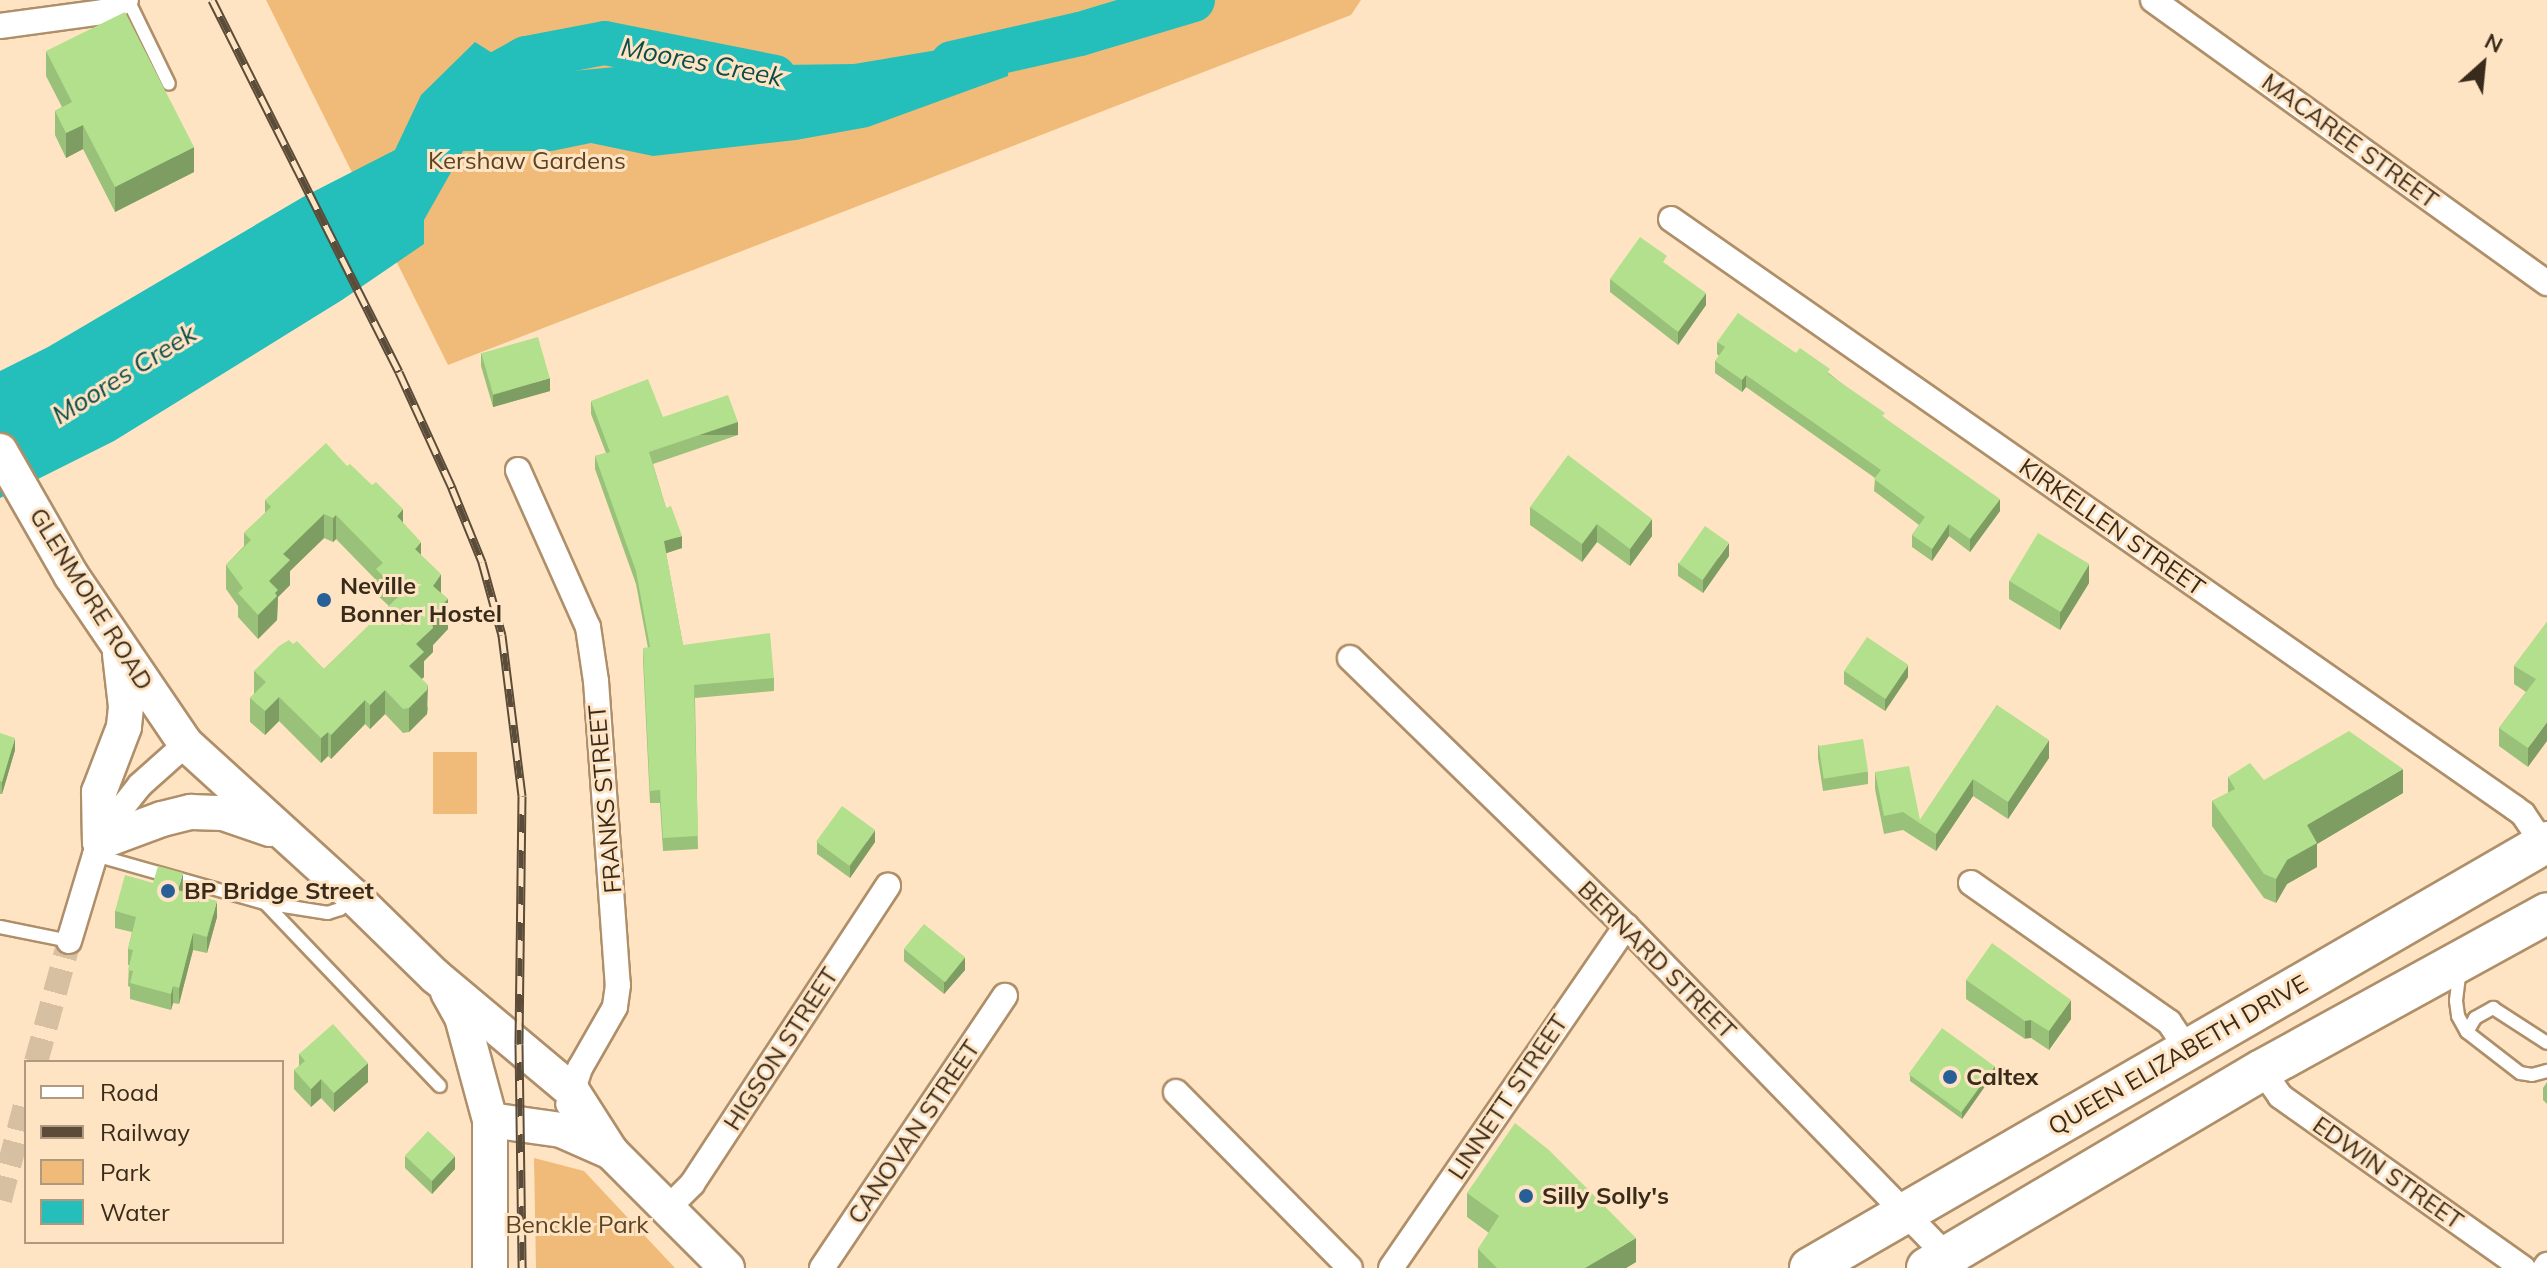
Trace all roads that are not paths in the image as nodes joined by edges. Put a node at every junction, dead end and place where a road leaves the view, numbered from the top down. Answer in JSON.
{"nodes":[{"id":1,"x":127,"y":0,"type":"edge"},
{"id":2,"x":2153,"y":0,"type":"edge"},
{"id":3,"x":0,"y":26,"type":"edge"},
{"id":4,"x":169,"y":84,"type":"dead end"},
{"id":5,"x":1671,"y":219,"type":"dead end"},
{"id":6,"x":2547,"y":283,"type":"edge"},
{"id":7,"x":0,"y":451,"type":"edge"},
{"id":8,"x":518,"y":470,"type":"dead end"},
{"id":9,"x":119,"y":650,"type":"junction"},
{"id":10,"x":1350,"y":658,"type":"dead end"},
{"id":11,"x":186,"y":744,"type":"junction"},
{"id":12,"x":282,"y":833,"type":"junction"},
{"id":13,"x":2545,"y":843,"type":"edge"},
{"id":14,"x":97,"y":848,"type":"junction"},
{"id":15,"x":1971,"y":883,"type":"dead end"},
{"id":16,"x":888,"y":886,"type":"dead end"},
{"id":17,"x":354,"y":897,"type":"junction"},
{"id":18,"x":265,"y":903,"type":"junction"},
{"id":19,"x":2547,"y":913,"type":"edge"},
{"id":20,"x":1626,"y":926,"type":"junction"},
{"id":21,"x":0,"y":927,"type":"edge"},
{"id":22,"x":69,"y":941,"type":"joint"},
{"id":23,"x":2461,"y":961,"type":"junction"},
{"id":24,"x":435,"y":976,"type":"junction"},
{"id":25,"x":1005,"y":996,"type":"dead end"},
{"id":26,"x":2467,"y":1032,"type":"junction"},
{"id":27,"x":2547,"y":1043,"type":"edge"},
{"id":28,"x":2188,"y":1050,"type":"junction"},
{"id":29,"x":2262,"y":1070,"type":"junction"},
{"id":30,"x":2547,"y":1071,"type":"edge"},
{"id":31,"x":440,"y":1086,"type":"dead end"},
{"id":32,"x":572,"y":1091,"type":"junction"},
{"id":33,"x":1176,"y":1092,"type":"dead end"},
{"id":34,"x":490,"y":1120,"type":"junction"},
{"id":35,"x":561,"y":1130,"type":"junction"},
{"id":36,"x":611,"y":1152,"type":"junction"},
{"id":37,"x":668,"y":1208,"type":"junction"},
{"id":38,"x":1903,"y":1212,"type":"junction"},
{"id":39,"x":1945,"y":1264,"type":"edge"},
{"id":40,"x":490,"y":1268,"type":"edge"},
{"id":41,"x":727,"y":1268,"type":"edge"},
{"id":42,"x":822,"y":1268,"type":"edge"},
{"id":43,"x":1350,"y":1268,"type":"edge"},
{"id":44,"x":1391,"y":1268,"type":"edge"},
{"id":45,"x":1810,"y":1268,"type":"edge"},
{"id":46,"x":2523,"y":1268,"type":"edge"}],
"edges":[{"from":1,"to":3,"type":"street"},
{"from":1,"to":4,"type":"lane"},
{"from":2,"to":6,"type":"street","name":"MACAREE STREET"},
{"from":5,"to":13,"type":"street","name":"KIRKELLEN STREET"},
{"from":7,"to":9,"type":"street","name":"GLENMORE ROAD"},
{"from":8,"to":32,"type":"street","name":"FRANKS STREET"},
{"from":9,"to":11,"type":"street","name":"GLENMORE ROAD"},
{"from":9,"to":14,"type":"street"},
{"from":10,"to":20,"type":"street","name":"BERNARD STREET"},
{"from":11,"to":12,"type":"street","name":"GLENMORE ROAD"},
{"from":11,"to":14,"type":"street"},
{"from":12,"to":14,"type":"street"},
{"from":12,"to":17,"type":"street","name":"GLENMORE ROAD"},
{"from":13,"to":28,"type":"main road","name":"QUEEN ELIZABETH DRIVE"},
{"from":14,"to":18,"type":"lane"},
{"from":14,"to":22,"type":"street"},
{"from":15,"to":28,"type":"street"},
{"from":16,"to":37,"type":"street","name":"HIGSON STREET"},
{"from":17,"to":18,"type":"lane"},
{"from":17,"to":24,"type":"street","name":"GLENMORE ROAD"},
{"from":18,"to":31,"type":"lane"},
{"from":19,"to":23,"type":"main road"},
{"from":20,"to":38,"type":"street","name":"BERNARD STREET"},
{"from":20,"to":44,"type":"street","name":"LINNETT STREET"},
{"from":21,"to":22,"type":"lane"},
{"from":23,"to":26,"type":"lane"},
{"from":23,"to":29,"type":"main road"},
{"from":24,"to":32,"type":"street"},
{"from":24,"to":34,"type":"street"},
{"from":25,"to":42,"type":"street","name":"CANOVAN STREET"},
{"from":26,"to":27,"type":"lane"},
{"from":26,"to":30,"type":"lane"},
{"from":28,"to":38,"type":"main road","name":"QUEEN ELIZABETH DRIVE"},
{"from":29,"to":39,"type":"main road"},
{"from":29,"to":46,"type":"street","name":"EDWIN STREET"},
{"from":32,"to":35,"type":"street","name":"FRANKS STREET"},
{"from":32,"to":36,"type":"street"},
{"from":33,"to":43,"type":"street"},
{"from":34,"to":35,"type":"street"},
{"from":34,"to":40,"type":"street"},
{"from":35,"to":36,"type":"street"},
{"from":36,"to":37,"type":"street"},
{"from":37,"to":41,"type":"street"},
{"from":38,"to":39,"type":"street","name":"BERNARD STREET"},
{"from":38,"to":45,"type":"main road","name":"QUEEN ELIZABETH DRIVE"}]}
